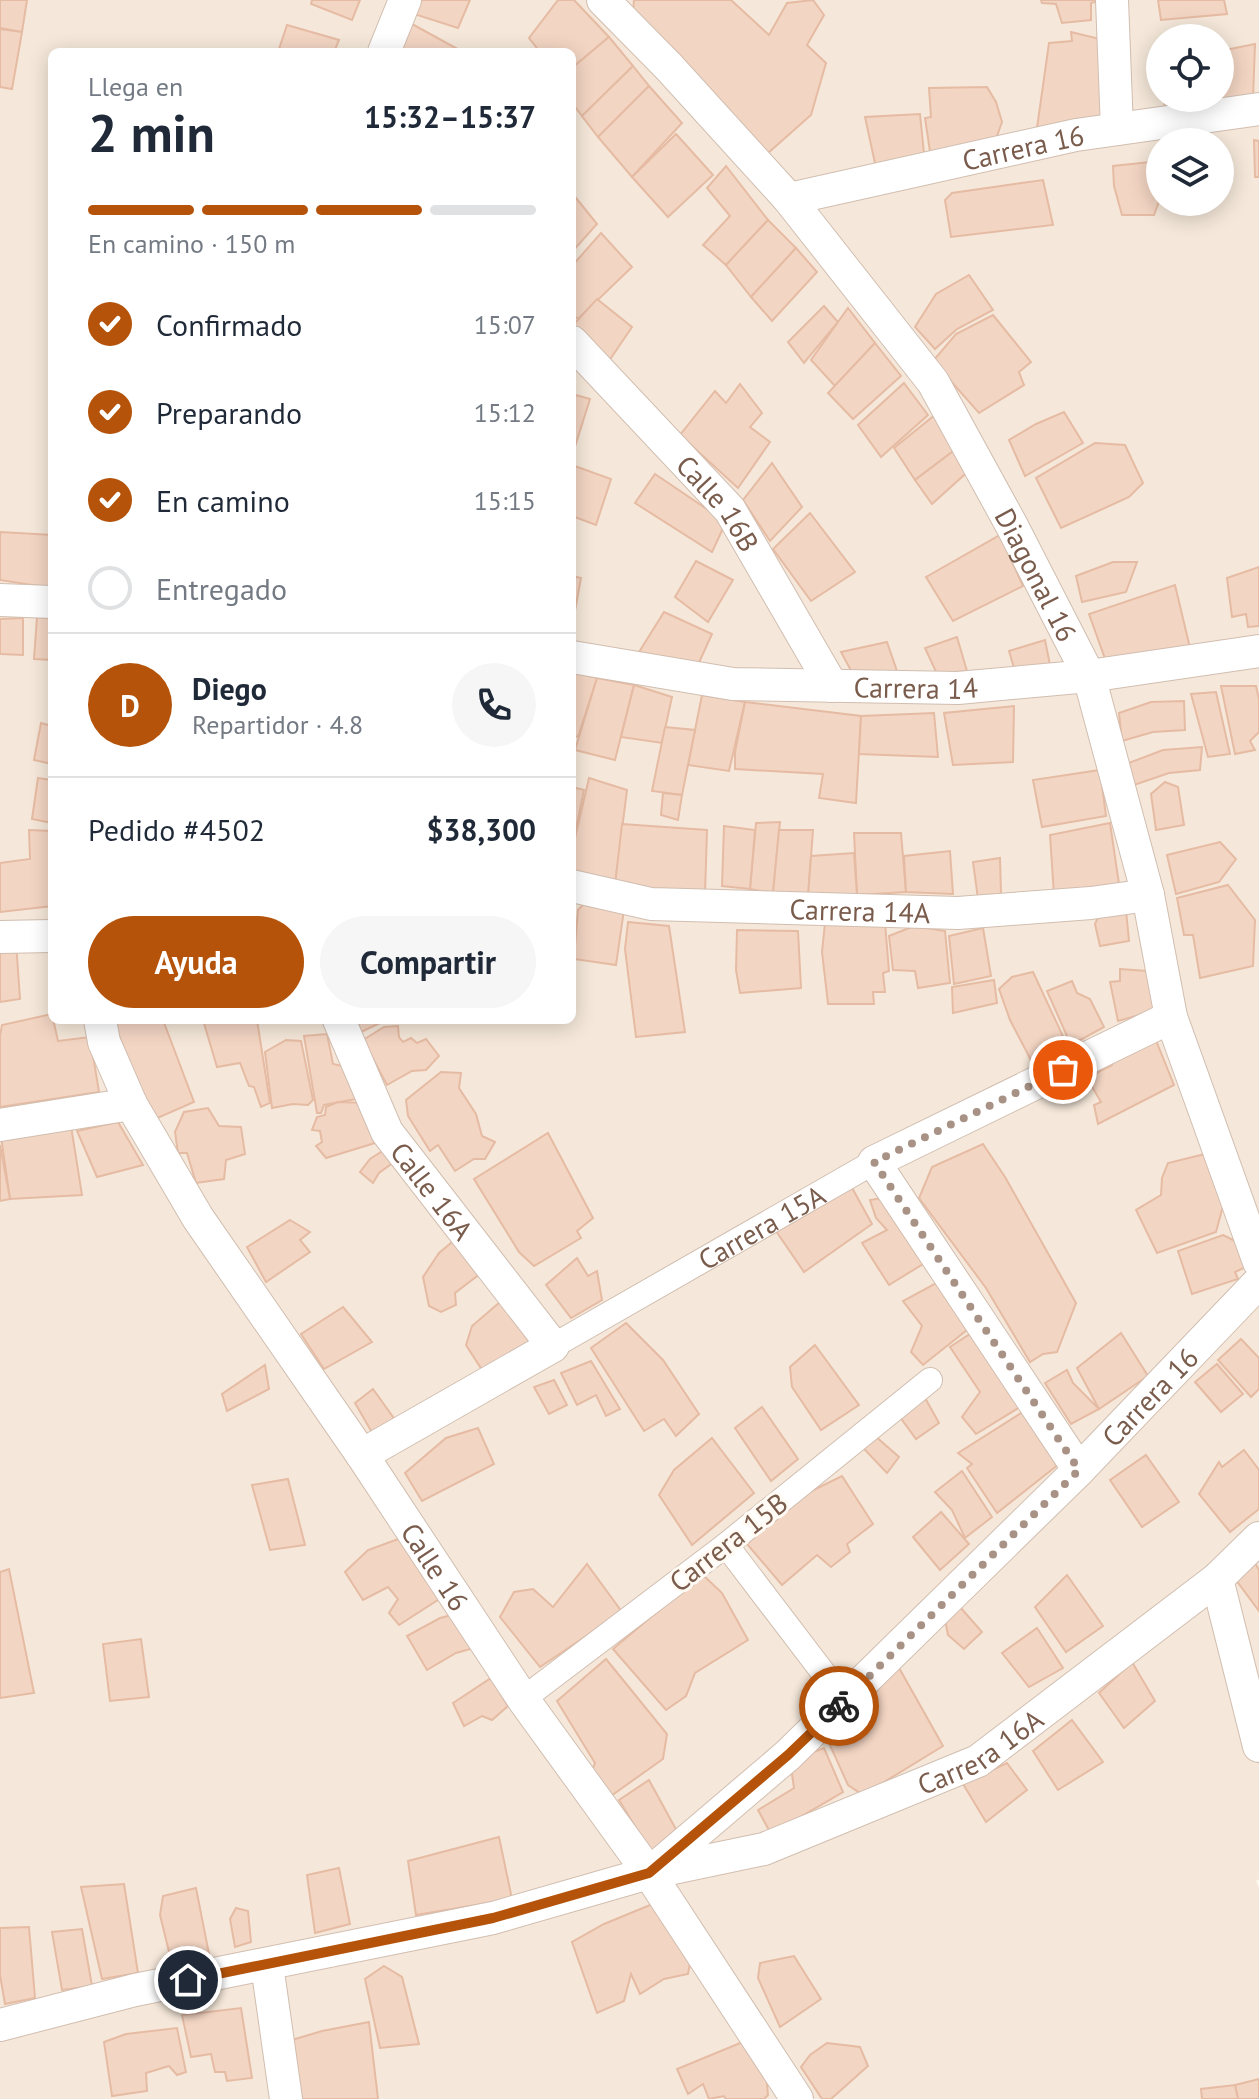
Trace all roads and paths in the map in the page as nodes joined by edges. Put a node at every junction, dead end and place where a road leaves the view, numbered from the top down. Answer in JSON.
{"nodes":[{"id":1,"x":405,"y":0,"type":"edge"},
{"id":2,"x":603,"y":0,"type":"edge"},
{"id":3,"x":1112,"y":0,"type":"edge"},
{"id":4,"x":386,"y":48,"type":"edge"},
{"id":5,"x":1259,"y":109,"type":"edge"},
{"id":6,"x":1117,"y":129,"type":"junction"},
{"id":7,"x":789,"y":199,"type":"junction"},
{"id":8,"x":576,"y":346,"type":"edge"},
{"id":9,"x":0,"y":600,"type":"edge"},
{"id":10,"x":48,"y":602,"type":"edge"},
{"id":11,"x":1259,"y":651,"type":"edge"},
{"id":12,"x":576,"y":658,"type":"edge"},
{"id":13,"x":1089,"y":676,"type":"junction"},
{"id":14,"x":832,"y":686,"type":"junction"},
{"id":15,"x":576,"y":887,"type":"edge"},
{"id":16,"x":1148,"y":895,"type":"junction"},
{"id":17,"x":48,"y":936,"type":"edge"},
{"id":18,"x":0,"y":937,"type":"edge"},
{"id":19,"x":1171,"y":1017,"type":"junction"},
{"id":20,"x":101,"y":1024,"type":"edge"},
{"id":21,"x":341,"y":1024,"type":"edge"},
{"id":22,"x":131,"y":1104,"type":"junction"},
{"id":23,"x":0,"y":1125,"type":"edge"},
{"id":24,"x":874,"y":1162,"type":"junction"},
{"id":25,"x":1259,"y":1262,"type":"edge"},
{"id":26,"x":1259,"y":1282,"type":"edge"},
{"id":27,"x":553,"y":1346,"type":"junction"},
{"id":28,"x":930,"y":1380,"type":"dead end"},
{"id":29,"x":362,"y":1455,"type":"junction"},
{"id":30,"x":1079,"y":1470,"type":"junction"},
{"id":31,"x":1259,"y":1538,"type":"edge"},
{"id":32,"x":726,"y":1545,"type":"junction"},
{"id":33,"x":1217,"y":1579,"type":"junction"},
{"id":34,"x":523,"y":1699,"type":"junction"},
{"id":35,"x":844,"y":1700,"type":"junction"},
{"id":36,"x":1259,"y":1746,"type":"edge"},
{"id":37,"x":649,"y":1873,"type":"junction"},
{"id":38,"x":267,"y":1965,"type":"junction"},
{"id":39,"x":0,"y":2025,"type":"edge"},
{"id":40,"x":286,"y":2099,"type":"edge"},
{"id":41,"x":797,"y":2099,"type":"edge"}],
"edges":[{"from":1,"to":4,"type":"street"},
{"from":2,"to":7,"type":"street","name":"Diagonal 16"},
{"from":3,"to":6,"type":"street"},
{"from":5,"to":6,"type":"street","name":"Carrera 16"},
{"from":6,"to":7,"type":"street","name":"Carrera 16"},
{"from":7,"to":13,"type":"street","name":"Diagonal 16"},
{"from":8,"to":14,"type":"street","name":"Calle 16B"},
{"from":9,"to":10,"type":"street"},
{"from":11,"to":13,"type":"street","name":"Carrera 14"},
{"from":12,"to":14,"type":"street","name":"Carrera 14"},
{"from":13,"to":14,"type":"street","name":"Carrera 14"},
{"from":13,"to":16,"type":"street","name":"Diagonal 16"},
{"from":15,"to":16,"type":"street","name":"Carrera 14A"},
{"from":16,"to":19,"type":"street","name":"Diagonal 16"},
{"from":17,"to":18,"type":"street"},
{"from":19,"to":24,"type":"street","name":"Carrera 15A"},
{"from":19,"to":25,"type":"street","name":"Diagonal 16"},
{"from":20,"to":22,"type":"street","name":"Calle 16"},
{"from":21,"to":27,"type":"street","name":"Calle 16A"},
{"from":22,"to":23,"type":"street"},
{"from":22,"to":29,"type":"street","name":"Calle 16"},
{"from":24,"to":27,"type":"street","name":"Carrera 15A"},
{"from":24,"to":30,"type":"street"},
{"from":26,"to":30,"type":"street","name":"Carrera 16"},
{"from":27,"to":29,"type":"street","name":"Carrera 15A"},
{"from":28,"to":32,"type":"street","name":"Carrera 15B"},
{"from":29,"to":34,"type":"street","name":"Calle 16"},
{"from":30,"to":35,"type":"street","name":"Carrera 16"},
{"from":31,"to":33,"type":"street","name":"Carrera 16A"},
{"from":32,"to":34,"type":"street","name":"Carrera 15B"},
{"from":32,"to":35,"type":"street"},
{"from":33,"to":36,"type":"street"},
{"from":33,"to":37,"type":"street","name":"Carrera 16A"},
{"from":34,"to":37,"type":"street","name":"Calle 16"},
{"from":35,"to":37,"type":"street","name":"Carrera 16"},
{"from":37,"to":38,"type":"street","name":"Carrera 16"},
{"from":37,"to":41,"type":"street","name":"Calle 16"},
{"from":38,"to":39,"type":"street","name":"Carrera 16"},
{"from":38,"to":40,"type":"street"}]}
